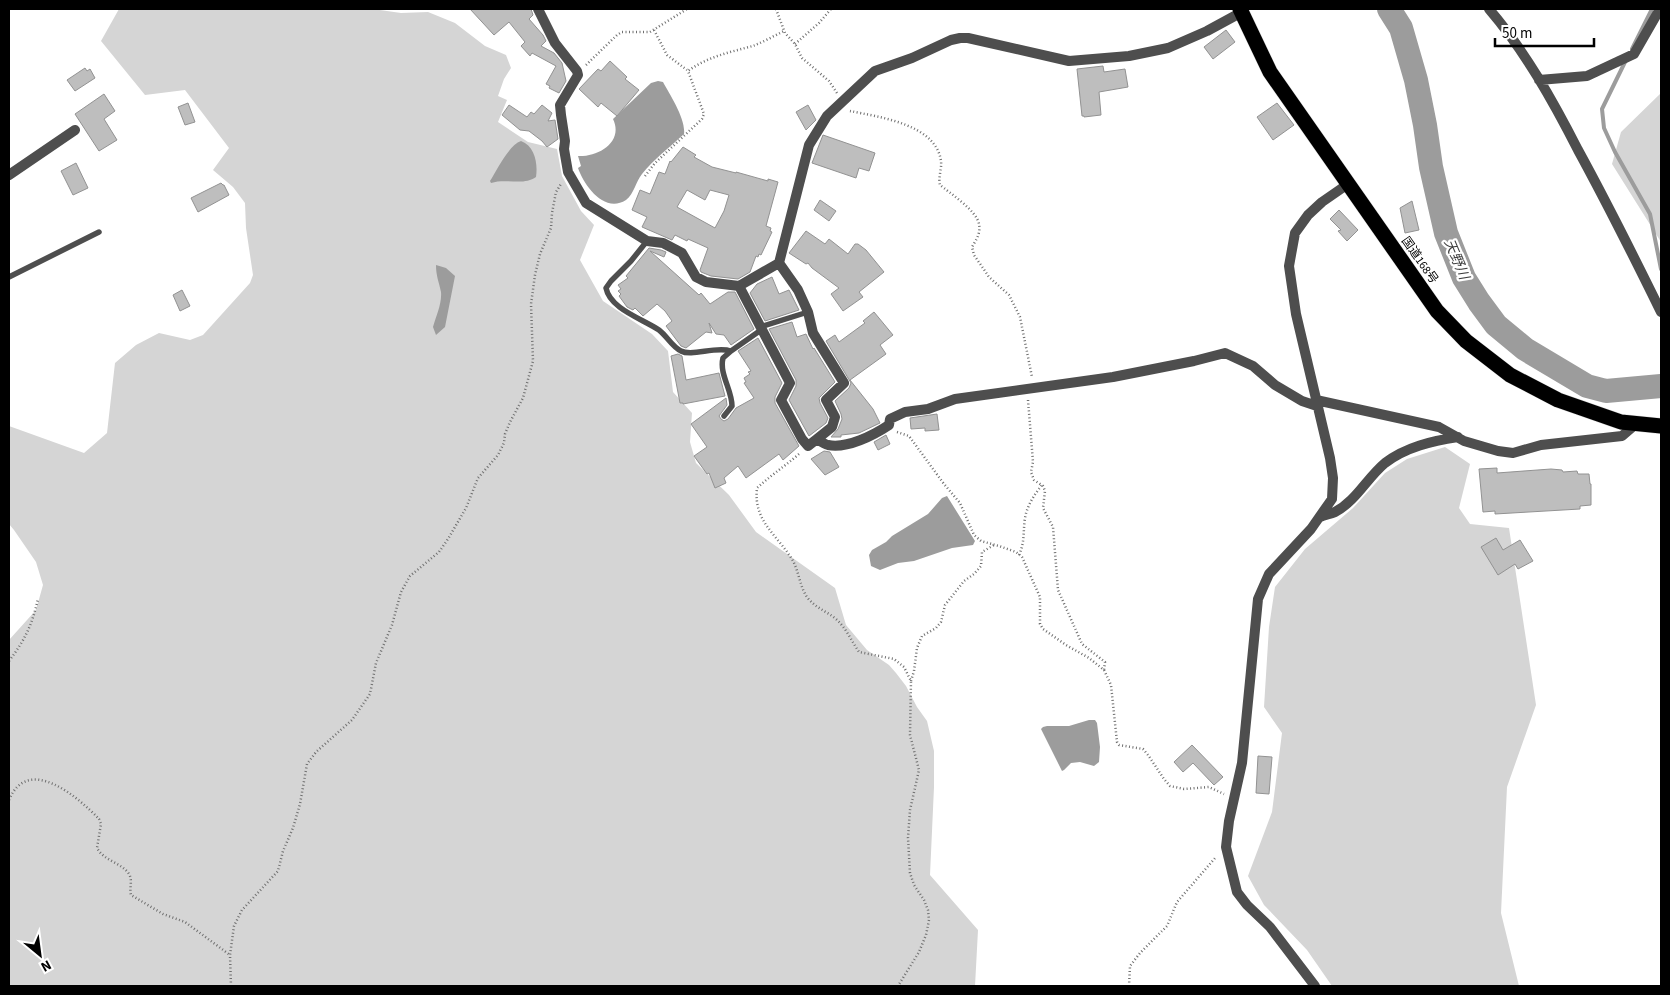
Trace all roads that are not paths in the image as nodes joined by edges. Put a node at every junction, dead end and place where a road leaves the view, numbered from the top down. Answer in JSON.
{"nodes":[{"id":1,"x":538,"y":9,"type":"edge"},
{"id":2,"x":1489,"y":9,"type":"edge"},
{"id":3,"x":1241,"y":10,"type":"edge"},
{"id":4,"x":1661,"y":10,"type":"edge"},
{"id":5,"x":1539,"y":80,"type":"junction"},
{"id":6,"x":75,"y":130,"type":"dead end"},
{"id":7,"x":9,"y":175,"type":"edge"},
{"id":8,"x":1348,"y":184,"type":"junction"},
{"id":9,"x":99,"y":232,"type":"dead end"},
{"id":10,"x":646,"y":241,"type":"junction"},
{"id":11,"x":779,"y":263,"type":"junction"},
{"id":12,"x":9,"y":277,"type":"edge"},
{"id":13,"x":739,"y":286,"type":"junction"},
{"id":14,"x":808,"y":312,"type":"junction"},
{"id":15,"x":1661,"y":312,"type":"edge"},
{"id":16,"x":761,"y":329,"type":"junction"},
{"id":17,"x":731,"y":351,"type":"junction"},
{"id":18,"x":1316,"y":403,"type":"junction"},
{"id":19,"x":724,"y":416,"type":"dead end"},
{"id":20,"x":1636,"y":424,"type":"junction"},
{"id":21,"x":1661,"y":426,"type":"edge"},
{"id":22,"x":1458,"y":437,"type":"junction"},
{"id":23,"x":817,"y":439,"type":"junction"},
{"id":24,"x":1320,"y":517,"type":"junction"},
{"id":25,"x":1315,"y":986,"type":"edge"}],
"edges":[{"from":1,"to":10,"type":"street"},
{"from":2,"to":5,"type":"street"},
{"from":3,"to":8,"type":"highway","name":"国道168号"},
{"from":3,"to":11,"type":"street"},
{"from":4,"to":5,"type":"street"},
{"from":5,"to":15,"type":"street"},
{"from":6,"to":7,"type":"street"},
{"from":8,"to":18,"type":"street"},
{"from":8,"to":20,"type":"highway","name":"国道168号"},
{"from":9,"to":12,"type":"lane"},
{"from":10,"to":13,"type":"street"},
{"from":10,"to":17,"type":"lane"},
{"from":11,"to":13,"type":"street"},
{"from":11,"to":14,"type":"street"},
{"from":13,"to":16,"type":"street"},
{"from":14,"to":16,"type":"lane"},
{"from":14,"to":23,"type":"street"},
{"from":16,"to":17,"type":"lane"},
{"from":16,"to":23,"type":"street"},
{"from":17,"to":19,"type":"lane"},
{"from":18,"to":22,"type":"street"},
{"from":18,"to":23,"type":"street"},
{"from":18,"to":24,"type":"street"},
{"from":20,"to":21,"type":"highway","name":"国道168号"},
{"from":20,"to":22,"type":"street"},
{"from":22,"to":24,"type":"street"},
{"from":24,"to":25,"type":"street"}]}
